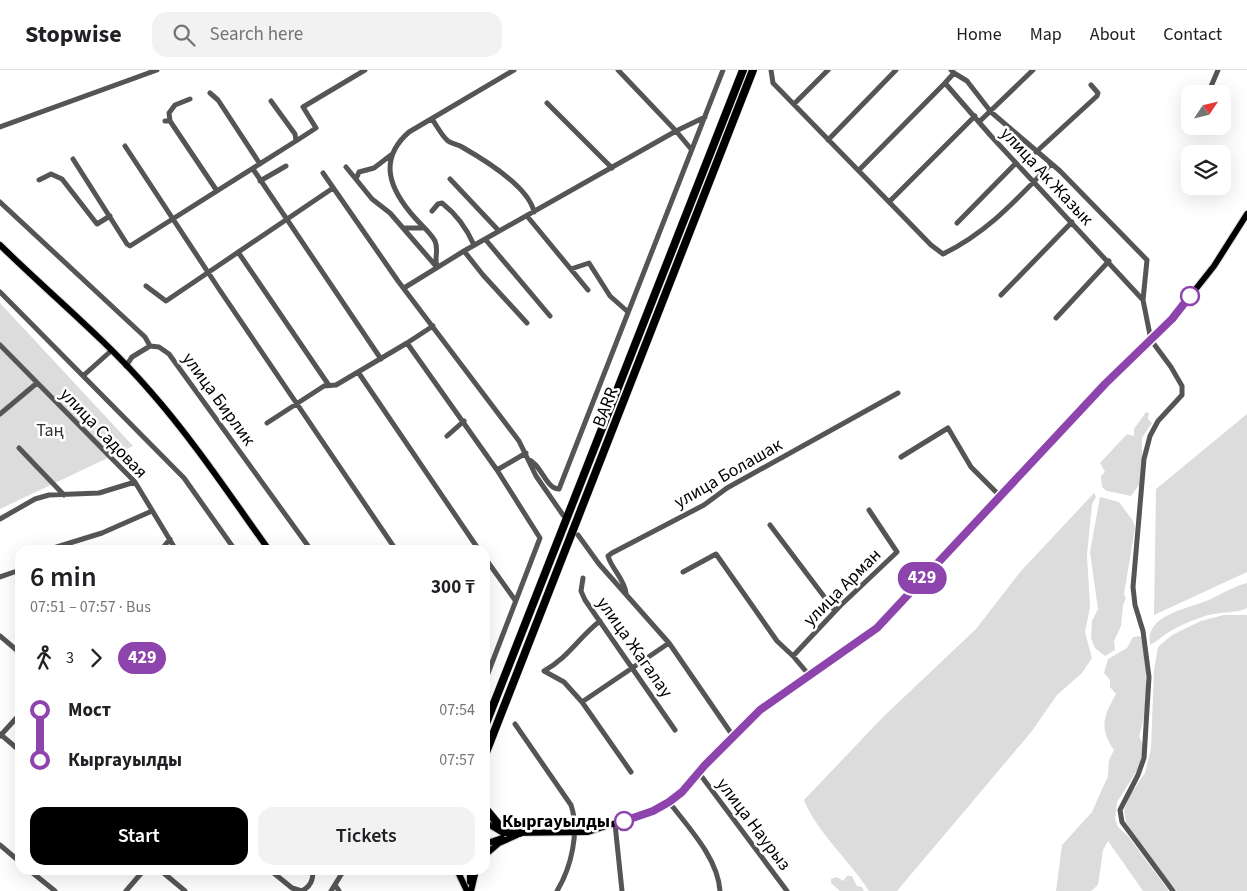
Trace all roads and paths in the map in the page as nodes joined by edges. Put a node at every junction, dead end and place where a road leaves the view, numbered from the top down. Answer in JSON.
{"nodes":[{"id":1,"x":157,"y":70,"type":"edge"},
{"id":2,"x":365,"y":70,"type":"edge"},
{"id":3,"x":514,"y":70,"type":"edge"},
{"id":4,"x":618,"y":70,"type":"edge"},
{"id":5,"x":723,"y":70,"type":"edge"},
{"id":6,"x":743,"y":70,"type":"edge"},
{"id":7,"x":753,"y":70,"type":"edge"},
{"id":8,"x":771,"y":70,"type":"edge"},
{"id":9,"x":828,"y":70,"type":"edge"},
{"id":10,"x":896,"y":70,"type":"edge"},
{"id":11,"x":1033,"y":70,"type":"edge"},
{"id":12,"x":1218,"y":70,"type":"edge"},
{"id":13,"x":953,"y":71,"type":"edge"},
{"id":14,"x":144,"y":72,"type":"edge"},
{"id":15,"x":945,"y":83,"type":"junction"},
{"id":16,"x":1091,"y":84,"type":"dead end"},
{"id":17,"x":1212,"y":85,"type":"edge"},
{"id":18,"x":210,"y":93,"type":"dead end"},
{"id":19,"x":190,"y":99,"type":"dead end"},
{"id":20,"x":271,"y":101,"type":"dead end"},
{"id":21,"x":547,"y":103,"type":"dead end"},
{"id":22,"x":794,"y":104,"type":"junction"},
{"id":23,"x":991,"y":112,"type":"junction"},
{"id":24,"x":705,"y":116,"type":"junction"},
{"id":25,"x":974,"y":116,"type":"junction"},
{"id":26,"x":432,"y":119,"type":"junction"},
{"id":27,"x":980,"y":121,"type":"junction"},
{"id":28,"x":0,"y":127,"type":"edge"},
{"id":29,"x":676,"y":131,"type":"junction"},
{"id":30,"x":828,"y":140,"type":"junction"},
{"id":31,"x":296,"y":141,"type":"junction"},
{"id":32,"x":125,"y":146,"type":"dead end"},
{"id":33,"x":691,"y":149,"type":"junction"},
{"id":34,"x":1036,"y":152,"type":"junction"},
{"id":35,"x":392,"y":154,"type":"junction"},
{"id":36,"x":73,"y":159,"type":"dead end"},
{"id":37,"x":260,"y":164,"type":"junction"},
{"id":38,"x":1016,"y":164,"type":"junction"},
{"id":39,"x":1050,"y":165,"type":"junction"},
{"id":40,"x":286,"y":166,"type":"dead end"},
{"id":41,"x":346,"y":167,"type":"dead end"},
{"id":42,"x":612,"y":168,"type":"junction"},
{"id":43,"x":253,"y":169,"type":"junction"},
{"id":44,"x":860,"y":170,"type":"junction"},
{"id":45,"x":323,"y":173,"type":"dead end"},
{"id":46,"x":356,"y":179,"type":"junction"},
{"id":47,"x":450,"y":179,"type":"dead end"},
{"id":48,"x":38,"y":180,"type":"dead end"},
{"id":49,"x":260,"y":181,"type":"junction"},
{"id":50,"x":1033,"y":182,"type":"junction"},
{"id":51,"x":333,"y":188,"type":"junction"},
{"id":52,"x":217,"y":191,"type":"junction"},
{"id":53,"x":0,"y":202,"type":"edge"},
{"id":54,"x":889,"y":202,"type":"junction"},
{"id":55,"x":432,"y":211,"type":"dead end"},
{"id":56,"x":534,"y":212,"type":"junction"},
{"id":57,"x":1247,"y":214,"type":"edge"},
{"id":58,"x":110,"y":216,"type":"junction"},
{"id":59,"x":527,"y":216,"type":"junction"},
{"id":60,"x":173,"y":220,"type":"junction"},
{"id":61,"x":286,"y":220,"type":"junction"},
{"id":62,"x":1072,"y":222,"type":"junction"},
{"id":63,"x":957,"y":223,"type":"dead end"},
{"id":64,"x":404,"y":228,"type":"junction"},
{"id":65,"x":424,"y":228,"type":"junction"},
{"id":66,"x":498,"y":231,"type":"junction"},
{"id":67,"x":485,"y":239,"type":"junction"},
{"id":68,"x":0,"y":245,"type":"edge"},
{"id":69,"x":474,"y":245,"type":"junction"},
{"id":70,"x":464,"y":251,"type":"junction"},
{"id":71,"x":238,"y":252,"type":"junction"},
{"id":72,"x":1109,"y":261,"type":"junction"},
{"id":73,"x":436,"y":266,"type":"junction"},
{"id":74,"x":571,"y":269,"type":"junction"},
{"id":75,"x":208,"y":272,"type":"junction"},
{"id":76,"x":146,"y":286,"type":"dead end"},
{"id":77,"x":404,"y":288,"type":"junction"},
{"id":78,"x":588,"y":290,"type":"dead end"},
{"id":79,"x":0,"y":292,"type":"edge"},
{"id":80,"x":1001,"y":295,"type":"dead end"},
{"id":81,"x":1143,"y":300,"type":"junction"},
{"id":82,"x":628,"y":312,"type":"junction"},
{"id":83,"x":550,"y":316,"type":"dead end"},
{"id":84,"x":1056,"y":318,"type":"dead end"},
{"id":85,"x":527,"y":323,"type":"dead end"},
{"id":86,"x":433,"y":326,"type":"junction"},
{"id":87,"x":1151,"y":340,"type":"junction"},
{"id":88,"x":407,"y":343,"type":"junction"},
{"id":89,"x":150,"y":346,"type":"junction"},
{"id":90,"x":1,"y":348,"type":"edge"},
{"id":91,"x":112,"y":350,"type":"junction"},
{"id":92,"x":381,"y":359,"type":"junction"},
{"id":93,"x":126,"y":366,"type":"junction"},
{"id":94,"x":358,"y":372,"type":"junction"},
{"id":95,"x":84,"y":375,"type":"junction"},
{"id":96,"x":37,"y":383,"type":"junction"},
{"id":97,"x":328,"y":384,"type":"junction"},
{"id":98,"x":898,"y":393,"type":"dead end"},
{"id":99,"x":296,"y":404,"type":"junction"},
{"id":100,"x":0,"y":414,"type":"edge"},
{"id":101,"x":464,"y":422,"type":"junction"},
{"id":102,"x":267,"y":423,"type":"dead end"},
{"id":103,"x":448,"y":436,"type":"dead end"},
{"id":104,"x":19,"y":448,"type":"dead end"},
{"id":105,"x":527,"y":456,"type":"junction"},
{"id":106,"x":901,"y":457,"type":"dead end"},
{"id":107,"x":497,"y":470,"type":"junction"},
{"id":108,"x":135,"y":482,"type":"junction"},
{"id":109,"x":64,"y":495,"type":"junction"},
{"id":110,"x":999,"y":496,"type":"junction"},
{"id":111,"x":869,"y":510,"type":"dead end"},
{"id":112,"x":152,"y":511,"type":"junction"},
{"id":113,"x":563,"y":515,"type":"dead end"},
{"id":114,"x":0,"y":519,"type":"edge"},
{"id":115,"x":770,"y":525,"type":"dead end"},
{"id":116,"x":578,"y":535,"type":"dead end"},
{"id":117,"x":170,"y":539,"type":"junction"},
{"id":118,"x":63,"y":545,"type":"edge"},
{"id":119,"x":165,"y":545,"type":"edge"},
{"id":120,"x":173,"y":545,"type":"edge"},
{"id":121,"x":231,"y":545,"type":"edge"},
{"id":122,"x":266,"y":545,"type":"edge"},
{"id":123,"x":308,"y":545,"type":"edge"},
{"id":124,"x":393,"y":545,"type":"edge"},
{"id":125,"x":477,"y":545,"type":"edge"},
{"id":126,"x":490,"y":565,"type":"edge"},
{"id":127,"x":15,"y":572,"type":"edge"},
{"id":128,"x":683,"y":572,"type":"dead end"},
{"id":129,"x":0,"y":577,"type":"edge"},
{"id":130,"x":583,"y":578,"type":"dead end"},
{"id":131,"x":626,"y":593,"type":"junction"},
{"id":132,"x":515,"y":600,"type":"junction"},
{"id":133,"x":835,"y":611,"type":"junction"},
{"id":134,"x":600,"y":621,"type":"junction"},
{"id":135,"x":0,"y":636,"type":"edge"},
{"id":136,"x":669,"y":643,"type":"junction"},
{"id":137,"x":15,"y":650,"type":"edge"},
{"id":138,"x":793,"y":656,"type":"junction"},
{"id":139,"x":490,"y":666,"type":"edge"},
{"id":140,"x":633,"y":668,"type":"junction"},
{"id":141,"x":809,"y":675,"type":"junction"},
{"id":142,"x":582,"y":702,"type":"junction"},
{"id":143,"x":490,"y":713,"type":"edge"},
{"id":144,"x":15,"y":719,"type":"edge"},
{"id":145,"x":515,"y":724,"type":"dead end"},
{"id":146,"x":675,"y":730,"type":"dead end"},
{"id":147,"x":0,"y":735,"type":"edge"},
{"id":148,"x":733,"y":736,"type":"junction"},
{"id":149,"x":490,"y":742,"type":"edge"},
{"id":150,"x":15,"y":747,"type":"edge"},
{"id":151,"x":631,"y":772,"type":"dead end"},
{"id":152,"x":699,"y":773,"type":"junction"},
{"id":153,"x":669,"y":802,"type":"junction"},
{"id":154,"x":490,"y":814,"type":"edge"},
{"id":155,"x":615,"y":824,"type":"junction"},
{"id":156,"x":490,"y":826,"type":"edge"},
{"id":157,"x":520,"y":833,"type":"junction"},
{"id":158,"x":574,"y":833,"type":"junction"},
{"id":159,"x":490,"y":842,"type":"edge"},
{"id":160,"x":0,"y":845,"type":"edge"},
{"id":161,"x":490,"y":851,"type":"edge"},
{"id":162,"x":15,"y":858,"type":"edge"},
{"id":163,"x":35,"y":875,"type":"edge"},
{"id":164,"x":140,"y":875,"type":"edge"},
{"id":165,"x":166,"y":875,"type":"edge"},
{"id":166,"x":276,"y":875,"type":"edge"},
{"id":167,"x":312,"y":875,"type":"edge"},
{"id":168,"x":341,"y":875,"type":"edge"},
{"id":169,"x":460,"y":875,"type":"edge"},
{"id":170,"x":470,"y":875,"type":"edge"},
{"id":171,"x":474,"y":875,"type":"edge"},
{"id":172,"x":334,"y":885,"type":"junction"},
{"id":173,"x":54,"y":891,"type":"edge"},
{"id":174,"x":126,"y":891,"type":"edge"},
{"id":175,"x":185,"y":891,"type":"edge"},
{"id":176,"x":331,"y":891,"type":"edge"},
{"id":177,"x":339,"y":891,"type":"edge"},
{"id":178,"x":469,"y":891,"type":"edge"},
{"id":179,"x":558,"y":891,"type":"edge"},
{"id":180,"x":622,"y":891,"type":"edge"},
{"id":181,"x":720,"y":891,"type":"edge"},
{"id":182,"x":787,"y":891,"type":"edge"},
{"id":183,"x":1173,"y":891,"type":"edge"}],
"edges":[{"from":1,"to":14,"type":"street"},
{"from":2,"to":31,"type":"street"},
{"from":3,"to":26,"type":"street"},
{"from":4,"to":29,"type":"street"},
{"from":5,"to":24,"type":"street"},
{"from":6,"to":143,"type":"highway","name":"BARR"},
{"from":7,"to":149,"type":"highway","name":"BARR"},
{"from":8,"to":22,"type":"street"},
{"from":9,"to":22,"type":"street"},
{"from":10,"to":30,"type":"street"},
{"from":11,"to":23,"type":"street"},
{"from":12,"to":17,"type":"street"},
{"from":13,"to":15,"type":"street"},
{"from":13,"to":23,"type":"street","name":"улица Ак Жазык"},
{"from":14,"to":28,"type":"street"},
{"from":15,"to":25,"type":"street","name":"улица Ак Жазык"},
{"from":15,"to":44,"type":"street"},
{"from":16,"to":34,"type":"street"},
{"from":18,"to":37,"type":"street"},
{"from":19,"to":52,"type":"street"},
{"from":20,"to":31,"type":"street"},
{"from":21,"to":42,"type":"street"},
{"from":22,"to":30,"type":"street"},
{"from":23,"to":27,"type":"street"},
{"from":23,"to":34,"type":"street","name":"улица Ак Жазык"},
{"from":24,"to":29,"type":"street"},
{"from":24,"to":33,"type":"street"},
{"from":25,"to":27,"type":"street","name":"улица Ак Жазык"},
{"from":25,"to":54,"type":"street"},
{"from":26,"to":35,"type":"street"},
{"from":26,"to":56,"type":"street"},
{"from":27,"to":38,"type":"street","name":"улица Ак Жазык"},
{"from":29,"to":33,"type":"street"},
{"from":29,"to":42,"type":"street"},
{"from":30,"to":44,"type":"street"},
{"from":31,"to":37,"type":"street"},
{"from":32,"to":60,"type":"street"},
{"from":33,"to":82,"type":"street"},
{"from":34,"to":39,"type":"street","name":"улица Ак Жазык"},
{"from":35,"to":46,"type":"street"},
{"from":35,"to":65,"type":"street"},
{"from":36,"to":58,"type":"street"},
{"from":37,"to":43,"type":"street"},
{"from":38,"to":50,"type":"street","name":"улица Ак Жазык"},
{"from":38,"to":63,"type":"street"},
{"from":39,"to":50,"type":"street"},
{"from":39,"to":81,"type":"street","name":"улица Ак Жазык"},
{"from":40,"to":49,"type":"street"},
{"from":41,"to":46,"type":"street"},
{"from":42,"to":56,"type":"street"},
{"from":43,"to":49,"type":"street"},
{"from":43,"to":52,"type":"street"},
{"from":44,"to":54,"type":"street"},
{"from":45,"to":51,"type":"street"},
{"from":46,"to":64,"type":"street"},
{"from":47,"to":66,"type":"street"},
{"from":48,"to":58,"type":"street"},
{"from":49,"to":61,"type":"street"},
{"from":50,"to":54,"type":"street"},
{"from":50,"to":62,"type":"street","name":"улица Ак Жазык"},
{"from":51,"to":61,"type":"street"},
{"from":51,"to":77,"type":"street"},
{"from":52,"to":60,"type":"street"},
{"from":53,"to":89,"type":"street","name":"улица Бирлик"},
{"from":55,"to":69,"type":"street"},
{"from":56,"to":59,"type":"street"},
{"from":57,"to":87,"type":"main road"},
{"from":58,"to":60,"type":"street"},
{"from":59,"to":66,"type":"street"},
{"from":59,"to":74,"type":"street"},
{"from":60,"to":75,"type":"street"},
{"from":61,"to":71,"type":"street"},
{"from":61,"to":92,"type":"street"},
{"from":62,"to":72,"type":"street","name":"улица Ак Жазык"},
{"from":62,"to":80,"type":"street"},
{"from":64,"to":65,"type":"street"},
{"from":64,"to":73,"type":"street"},
{"from":65,"to":73,"type":"street"},
{"from":66,"to":67,"type":"street"},
{"from":67,"to":69,"type":"street"},
{"from":67,"to":83,"type":"street"},
{"from":68,"to":91,"type":"main road"},
{"from":69,"to":70,"type":"street"},
{"from":70,"to":73,"type":"street"},
{"from":70,"to":85,"type":"street"},
{"from":71,"to":75,"type":"street"},
{"from":71,"to":97,"type":"street"},
{"from":72,"to":81,"type":"street","name":"улица Ак Жазык"},
{"from":72,"to":84,"type":"street"},
{"from":73,"to":77,"type":"street"},
{"from":74,"to":78,"type":"street"},
{"from":74,"to":82,"type":"street"},
{"from":75,"to":76,"type":"street"},
{"from":75,"to":99,"type":"street"},
{"from":77,"to":86,"type":"street"},
{"from":79,"to":95,"type":"street"},
{"from":81,"to":87,"type":"street","name":"улица Ак Жазык"},
{"from":82,"to":105,"type":"street"},
{"from":86,"to":88,"type":"street"},
{"from":86,"to":105,"type":"street"},
{"from":87,"to":110,"type":"main road"},
{"from":87,"to":183,"type":"street"},
{"from":88,"to":92,"type":"street"},
{"from":88,"to":101,"type":"street"},
{"from":89,"to":93,"type":"street"},
{"from":89,"to":123,"type":"street","name":"улица Бирлик"},
{"from":90,"to":96,"type":"street","name":"улица Садовая"},
{"from":91,"to":93,"type":"main road"},
{"from":91,"to":95,"type":"street"},
{"from":92,"to":94,"type":"street"},
{"from":93,"to":122,"type":"main road"},
{"from":94,"to":97,"type":"street"},
{"from":94,"to":125,"type":"street"},
{"from":95,"to":121,"type":"street"},
{"from":96,"to":100,"type":"street"},
{"from":96,"to":108,"type":"street","name":"улица Садовая"},
{"from":97,"to":99,"type":"street"},
{"from":98,"to":131,"type":"street","name":"улица Болашак"},
{"from":99,"to":102,"type":"street"},
{"from":99,"to":124,"type":"street"},
{"from":101,"to":103,"type":"street"},
{"from":101,"to":107,"type":"street"},
{"from":104,"to":109,"type":"street"},
{"from":105,"to":107,"type":"street"},
{"from":105,"to":113,"type":"street"},
{"from":106,"to":110,"type":"street"},
{"from":107,"to":132,"type":"street"},
{"from":108,"to":109,"type":"street"},
{"from":108,"to":112,"type":"street","name":"улица Садовая"},
{"from":109,"to":114,"type":"street"},
{"from":110,"to":141,"type":"main road"},
{"from":111,"to":133,"type":"street","name":"улица Арман"},
{"from":112,"to":117,"type":"street","name":"улица Садовая"},
{"from":112,"to":118,"type":"street"},
{"from":115,"to":133,"type":"street"},
{"from":116,"to":131,"type":"street"},
{"from":117,"to":119,"type":"street"},
{"from":117,"to":120,"type":"street","name":"улица Садовая"},
{"from":126,"to":132,"type":"street"},
{"from":127,"to":129,"type":"street"},
{"from":128,"to":138,"type":"street"},
{"from":130,"to":134,"type":"street","name":"улица Жагалау"},
{"from":131,"to":136,"type":"street"},
{"from":132,"to":139,"type":"street"},
{"from":133,"to":138,"type":"street","name":"улица Арман"},
{"from":134,"to":140,"type":"street","name":"улица Жагалау"},
{"from":134,"to":142,"type":"street"},
{"from":135,"to":137,"type":"street"},
{"from":136,"to":140,"type":"street"},
{"from":136,"to":148,"type":"street"},
{"from":138,"to":141,"type":"street"},
{"from":140,"to":142,"type":"street"},
{"from":140,"to":146,"type":"street","name":"улица Жагалау"},
{"from":141,"to":148,"type":"main road"},
{"from":142,"to":151,"type":"street"},
{"from":144,"to":147,"type":"street"},
{"from":145,"to":158,"type":"street"},
{"from":147,"to":150,"type":"street"},
{"from":148,"to":152,"type":"main road"},
{"from":152,"to":153,"type":"main road"},
{"from":152,"to":182,"type":"street","name":"улица Наурыз"},
{"from":153,"to":155,"type":"main road"},
{"from":153,"to":181,"type":"street"},
{"from":154,"to":157,"type":"highway"},
{"from":155,"to":158,"type":"main road"},
{"from":155,"to":180,"type":"street"},
{"from":156,"to":157,"type":"main road"},
{"from":157,"to":158,"type":"main road"},
{"from":157,"to":159,"type":"main road"},
{"from":157,"to":161,"type":"main road"},
{"from":158,"to":179,"type":"street"},
{"from":160,"to":162,"type":"street"},
{"from":163,"to":173,"type":"street"},
{"from":164,"to":174,"type":"street"},
{"from":165,"to":175,"type":"street"},
{"from":166,"to":167,"type":"street"},
{"from":168,"to":172,"type":"street"},
{"from":169,"to":178,"type":"main road"},
{"from":170,"to":178,"type":"main road"},
{"from":171,"to":178,"type":"main road"},
{"from":172,"to":176,"type":"street"},
{"from":172,"to":177,"type":"street"}]}
